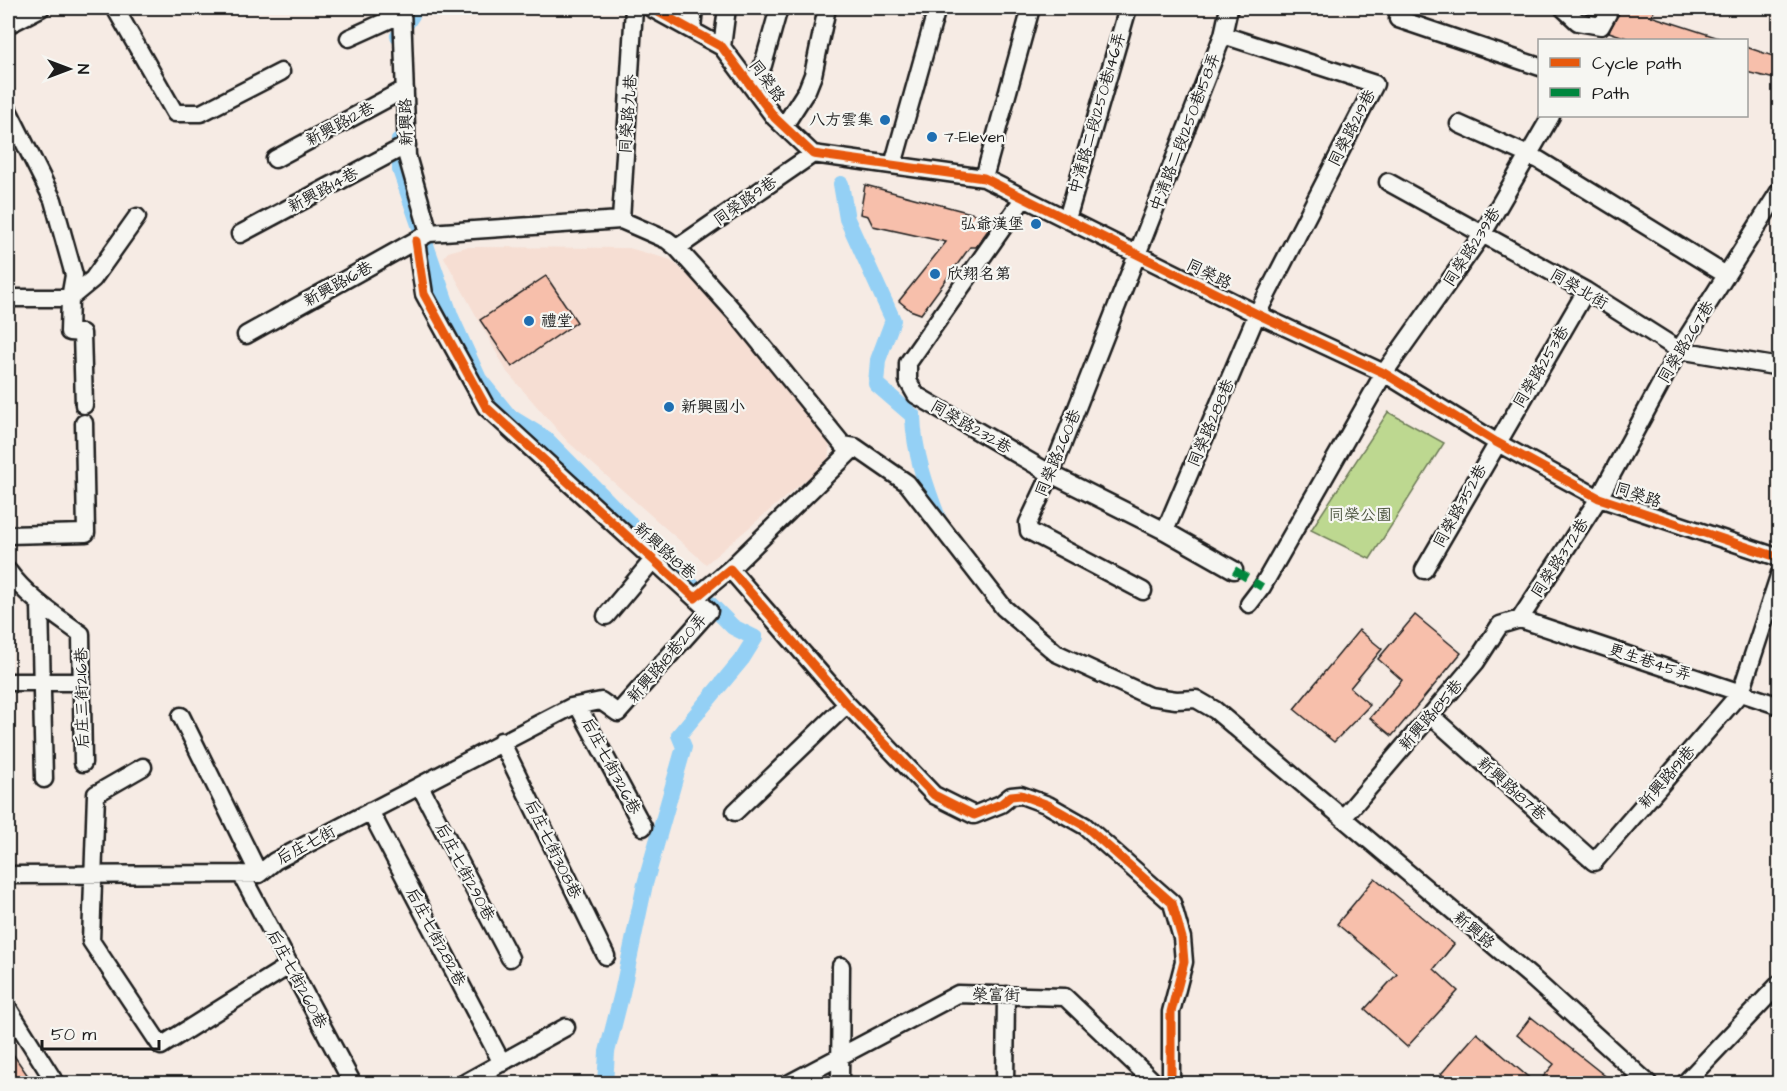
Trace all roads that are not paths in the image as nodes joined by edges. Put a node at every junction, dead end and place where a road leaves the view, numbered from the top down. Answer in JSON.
{"nodes":[{"id":1,"x":41,"y":8,"type":"edge"},
{"id":2,"x":115,"y":8,"type":"edge"},
{"id":3,"x":634,"y":8,"type":"edge"},
{"id":4,"x":651,"y":8,"type":"edge"},
{"id":5,"x":694,"y":8,"type":"edge"},
{"id":6,"x":727,"y":8,"type":"edge"},
{"id":7,"x":779,"y":8,"type":"edge"},
{"id":8,"x":827,"y":8,"type":"edge"},
{"id":9,"x":937,"y":8,"type":"edge"},
{"id":10,"x":1031,"y":8,"type":"edge"},
{"id":11,"x":1128,"y":8,"type":"edge"},
{"id":12,"x":1230,"y":8,"type":"edge"},
{"id":13,"x":1400,"y":8,"type":"edge"},
{"id":14,"x":1563,"y":8,"type":"edge"},
{"id":15,"x":1611,"y":8,"type":"edge"},
{"id":16,"x":402,"y":11,"type":"edge"},
{"id":17,"x":8,"y":25,"type":"edge"},
{"id":18,"x":692,"y":29,"type":"junction"},
{"id":19,"x":1597,"y":33,"type":"edge"},
{"id":20,"x":1223,"y":35,"type":"junction"},
{"id":21,"x":349,"y":38,"type":"dead end"},
{"id":22,"x":723,"y":47,"type":"junction"},
{"id":23,"x":1538,"y":67,"type":"edge"},
{"id":24,"x":281,"y":72,"type":"dead end"},
{"id":25,"x":752,"y":85,"type":"junction"},
{"id":26,"x":405,"y":89,"type":"junction"},
{"id":27,"x":8,"y":110,"type":"edge"},
{"id":28,"x":1550,"y":117,"type":"edge"},
{"id":29,"x":1459,"y":124,"type":"dead end"},
{"id":30,"x":784,"y":126,"type":"junction"},
{"id":31,"x":406,"y":145,"type":"junction"},
{"id":32,"x":813,"y":154,"type":"junction"},
{"id":33,"x":1528,"y":155,"type":"junction"},
{"id":34,"x":275,"y":159,"type":"dead end"},
{"id":35,"x":892,"y":165,"type":"junction"},
{"id":36,"x":984,"y":178,"type":"junction"},
{"id":37,"x":1389,"y":182,"type":"dead end"},
{"id":38,"x":1779,"y":190,"type":"edge"},
{"id":39,"x":1023,"y":199,"type":"junction"},
{"id":40,"x":137,"y":217,"type":"dead end"},
{"id":41,"x":1067,"y":219,"type":"junction"},
{"id":42,"x":621,"y":220,"type":"junction"},
{"id":43,"x":240,"y":234,"type":"dead end"},
{"id":44,"x":1482,"y":235,"type":"junction"},
{"id":45,"x":423,"y":237,"type":"junction"},
{"id":46,"x":676,"y":248,"type":"junction"},
{"id":47,"x":1137,"y":255,"type":"junction"},
{"id":48,"x":1726,"y":275,"type":"junction"},
{"id":49,"x":1586,"y":291,"type":"junction"},
{"id":50,"x":8,"y":298,"type":"edge"},
{"id":51,"x":70,"y":298,"type":"junction"},
{"id":52,"x":1257,"y":314,"type":"junction"},
{"id":53,"x":246,"y":335,"type":"dead end"},
{"id":54,"x":1679,"y":350,"type":"junction"},
{"id":55,"x":1779,"y":367,"type":"edge"},
{"id":56,"x":1384,"y":373,"type":"junction"},
{"id":57,"x":84,"y":405,"type":"dead end"},
{"id":58,"x":84,"y":423,"type":"dead end"},
{"id":59,"x":1496,"y":442,"type":"junction"},
{"id":60,"x":855,"y":447,"type":"junction"},
{"id":61,"x":1051,"y":474,"type":"junction"},
{"id":62,"x":1599,"y":498,"type":"junction"},
{"id":63,"x":1165,"y":531,"type":"junction"},
{"id":64,"x":8,"y":535,"type":"edge"},
{"id":65,"x":1779,"y":558,"type":"edge"},
{"id":66,"x":653,"y":560,"type":"junction"},
{"id":67,"x":730,"y":569,"type":"junction"},
{"id":68,"x":1234,"y":570,"type":"dead end"},
{"id":69,"x":1424,"y":570,"type":"dead end"},
{"id":70,"x":8,"y":571,"type":"edge"},
{"id":71,"x":1779,"y":573,"type":"edge"},
{"id":72,"x":1143,"y":591,"type":"dead end"},
{"id":73,"x":695,"y":598,"type":"junction"},
{"id":74,"x":40,"y":604,"type":"junction"},
{"id":75,"x":1249,"y":604,"type":"dead end"},
{"id":76,"x":606,"y":616,"type":"dead end"},
{"id":77,"x":1520,"y":619,"type":"junction"},
{"id":78,"x":8,"y":682,"type":"edge"},
{"id":79,"x":42,"y":682,"type":"junction"},
{"id":80,"x":82,"y":682,"type":"junction"},
{"id":81,"x":1741,"y":692,"type":"junction"},
{"id":82,"x":847,"y":704,"type":"junction"},
{"id":83,"x":578,"y":706,"type":"junction"},
{"id":84,"x":1779,"y":706,"type":"edge"},
{"id":85,"x":1430,"y":715,"type":"junction"},
{"id":86,"x":181,"y":716,"type":"dead end"},
{"id":87,"x":501,"y":741,"type":"junction"},
{"id":88,"x":83,"y":763,"type":"dead end"},
{"id":89,"x":143,"y":768,"type":"dead end"},
{"id":90,"x":44,"y":779,"type":"dead end"},
{"id":91,"x":420,"y":786,"type":"junction"},
{"id":92,"x":370,"y":811,"type":"junction"},
{"id":93,"x":735,"y":812,"type":"dead end"},
{"id":94,"x":1343,"y":818,"type":"junction"},
{"id":95,"x":642,"y":827,"type":"dead end"},
{"id":96,"x":1594,"y":862,"type":"joint"},
{"id":97,"x":241,"y":874,"type":"junction"},
{"id":98,"x":259,"y":874,"type":"junction"},
{"id":99,"x":8,"y":875,"type":"edge"},
{"id":100,"x":94,"y":875,"type":"junction"},
{"id":101,"x":606,"y":956,"type":"dead end"},
{"id":102,"x":510,"y":958,"type":"dead end"},
{"id":103,"x":290,"y":965,"type":"junction"},
{"id":104,"x":841,"y":966,"type":"dead end"},
{"id":105,"x":1779,"y":982,"type":"edge"},
{"id":106,"x":1005,"y":995,"type":"junction"},
{"id":107,"x":8,"y":1008,"type":"edge"},
{"id":108,"x":566,"y":1027,"type":"dead end"},
{"id":109,"x":841,"y":1056,"type":"junction"},
{"id":110,"x":502,"y":1063,"type":"junction"},
{"id":111,"x":56,"y":1083,"type":"edge"},
{"id":112,"x":353,"y":1083,"type":"edge"},
{"id":113,"x":463,"y":1083,"type":"edge"},
{"id":114,"x":788,"y":1083,"type":"edge"},
{"id":115,"x":840,"y":1083,"type":"edge"},
{"id":116,"x":1005,"y":1083,"type":"edge"},
{"id":117,"x":1156,"y":1083,"type":"edge"},
{"id":118,"x":1171,"y":1083,"type":"edge"},
{"id":119,"x":1649,"y":1083,"type":"edge"},
{"id":120,"x":1684,"y":1083,"type":"edge"}],
"edges":[{"from":1,"to":17,"type":"street"},
{"from":2,"to":24,"type":"street"},
{"from":3,"to":42,"type":"street","name":"同榮路九巷"},
{"from":4,"to":18,"type":"street","name":"同榮路"},
{"from":5,"to":18,"type":"street"},
{"from":6,"to":22,"type":"street"},
{"from":7,"to":25,"type":"street"},
{"from":8,"to":30,"type":"street"},
{"from":9,"to":35,"type":"street"},
{"from":10,"to":36,"type":"street"},
{"from":11,"to":41,"type":"street","name":"中清路二段1250巷146弄"},
{"from":12,"to":20,"type":"street","name":"中清路二段1250巷158弄"},
{"from":13,"to":23,"type":"street"},
{"from":14,"to":19,"type":"street"},
{"from":15,"to":19,"type":"street"},
{"from":16,"to":21,"type":"street"},
{"from":16,"to":26,"type":"street","name":"新興路"},
{"from":18,"to":22,"type":"street","name":"同榮路"},
{"from":20,"to":47,"type":"street","name":"中清路二段1250巷158弄"},
{"from":20,"to":52,"type":"street","name":"同榮路219巷"},
{"from":22,"to":25,"type":"street","name":"同榮路"},
{"from":25,"to":30,"type":"street","name":"同榮路"},
{"from":26,"to":31,"type":"street","name":"新興路"},
{"from":26,"to":34,"type":"street","name":"新興路12巷"},
{"from":27,"to":51,"type":"street"},
{"from":28,"to":33,"type":"street","name":"同榮路239巷"},
{"from":29,"to":33,"type":"street"},
{"from":30,"to":32,"type":"street","name":"同榮路"},
{"from":31,"to":43,"type":"street","name":"新興路14巷"},
{"from":31,"to":45,"type":"street","name":"新興路"},
{"from":32,"to":35,"type":"street","name":"同榮路"},
{"from":32,"to":46,"type":"street","name":"同榮路9巷"},
{"from":33,"to":44,"type":"street","name":"同榮路239巷"},
{"from":33,"to":48,"type":"street"},
{"from":35,"to":36,"type":"street","name":"同榮路"},
{"from":36,"to":39,"type":"street","name":"同榮路"},
{"from":37,"to":44,"type":"street","name":"同榮北街"},
{"from":38,"to":48,"type":"street","name":"同榮路267巷"},
{"from":39,"to":41,"type":"street","name":"同榮路"},
{"from":39,"to":61,"type":"street","name":"同榮路232巷"},
{"from":40,"to":51,"type":"street"},
{"from":41,"to":47,"type":"street","name":"同榮路"},
{"from":42,"to":45,"type":"street"},
{"from":42,"to":46,"type":"street","name":"新興路"},
{"from":44,"to":49,"type":"street","name":"同榮北街"},
{"from":44,"to":56,"type":"street","name":"同榮路239巷"},
{"from":45,"to":53,"type":"street","name":"新興路16巷"},
{"from":45,"to":66,"type":"street","name":"新興路18巷"},
{"from":46,"to":60,"type":"street","name":"新興路"},
{"from":47,"to":52,"type":"street","name":"同榮路"},
{"from":47,"to":61,"type":"street","name":"同榮路260巷"},
{"from":48,"to":54,"type":"street","name":"同榮路267巷"},
{"from":49,"to":54,"type":"street","name":"同榮北街"},
{"from":49,"to":59,"type":"street","name":"同榮路253巷"},
{"from":50,"to":51,"type":"street"},
{"from":51,"to":57,"type":"street"},
{"from":52,"to":56,"type":"street","name":"同榮路"},
{"from":52,"to":63,"type":"street","name":"同榮路288巷"},
{"from":54,"to":55,"type":"street","name":"同榮北街"},
{"from":54,"to":62,"type":"street","name":"同榮路267巷"},
{"from":56,"to":59,"type":"street","name":"同榮路"},
{"from":56,"to":75,"type":"street","name":"同榮路239巷"},
{"from":58,"to":64,"type":"street"},
{"from":59,"to":62,"type":"street","name":"同榮路"},
{"from":59,"to":69,"type":"street","name":"同榮路352巷"},
{"from":60,"to":67,"type":"street","name":"新興路18巷"},
{"from":60,"to":94,"type":"street","name":"新興路"},
{"from":61,"to":63,"type":"street","name":"同榮路232巷"},
{"from":61,"to":72,"type":"street","name":"同榮路260巷"},
{"from":62,"to":65,"type":"street","name":"同榮路"},
{"from":62,"to":77,"type":"street","name":"同榮路372巷"},
{"from":63,"to":68,"type":"street","name":"同榮路232巷"},
{"from":66,"to":73,"type":"street","name":"新興路18巷"},
{"from":66,"to":76,"type":"street"},
{"from":67,"to":73,"type":"street","name":"新興路18巷"},
{"from":67,"to":82,"type":"street"},
{"from":70,"to":74,"type":"street"},
{"from":71,"to":81,"type":"street"},
{"from":73,"to":83,"type":"street","name":"新興路18巷20弄"},
{"from":74,"to":79,"type":"street"},
{"from":74,"to":80,"type":"street","name":"后庄三街216巷"},
{"from":77,"to":81,"type":"street","name":"更生巷45弄"},
{"from":77,"to":85,"type":"street","name":"新興路185巷"},
{"from":78,"to":79,"type":"street"},
{"from":79,"to":80,"type":"street"},
{"from":79,"to":90,"type":"street"},
{"from":80,"to":88,"type":"street","name":"后庄三街216巷"},
{"from":81,"to":84,"type":"street","name":"更生巷45弄"},
{"from":81,"to":96,"type":"street","name":"新興路191巷"},
{"from":82,"to":93,"type":"street"},
{"from":82,"to":118,"type":"street"},
{"from":83,"to":87,"type":"street","name":"后庄七街"},
{"from":83,"to":95,"type":"street","name":"后庄七街326巷"},
{"from":85,"to":94,"type":"street","name":"新興路185巷"},
{"from":85,"to":96,"type":"street","name":"新興路187巷"},
{"from":86,"to":98,"type":"street"},
{"from":87,"to":91,"type":"street","name":"后庄七街"},
{"from":87,"to":101,"type":"street","name":"后庄七街308巷"},
{"from":89,"to":100,"type":"street"},
{"from":91,"to":92,"type":"street","name":"后庄七街"},
{"from":91,"to":102,"type":"street","name":"后庄七街290巷"},
{"from":92,"to":98,"type":"street","name":"后庄七街"},
{"from":92,"to":110,"type":"street","name":"后庄七街282巷"},
{"from":94,"to":119,"type":"street","name":"新興路"},
{"from":97,"to":98,"type":"street","name":"后庄七街"},
{"from":97,"to":100,"type":"street","name":"后庄七街"},
{"from":97,"to":103,"type":"street","name":"后庄七街260巷"},
{"from":99,"to":100,"type":"street","name":"后庄七街"},
{"from":100,"to":103,"type":"street"},
{"from":103,"to":112,"type":"street","name":"后庄七街260巷"},
{"from":104,"to":109,"type":"street"},
{"from":105,"to":120,"type":"street"},
{"from":106,"to":109,"type":"street","name":"榮富街"},
{"from":106,"to":116,"type":"street"},
{"from":106,"to":117,"type":"street","name":"榮富街"},
{"from":107,"to":111,"type":"street"},
{"from":108,"to":110,"type":"street"},
{"from":109,"to":114,"type":"street","name":"榮富街"},
{"from":109,"to":115,"type":"street"},
{"from":110,"to":113,"type":"street"}]}
